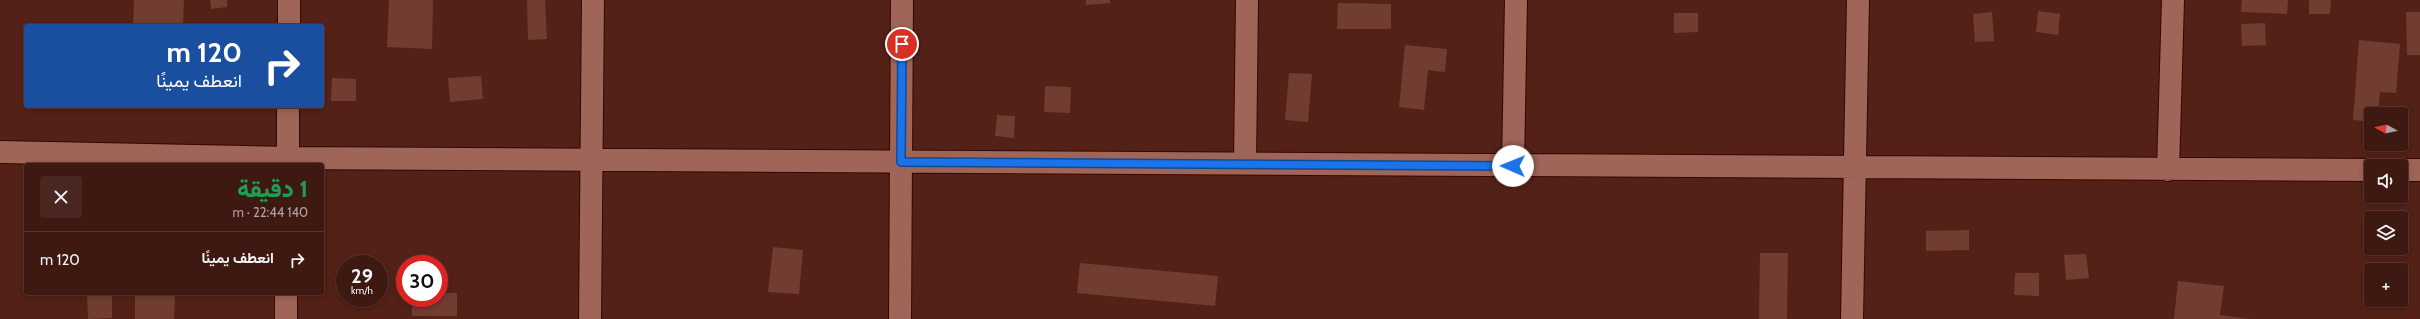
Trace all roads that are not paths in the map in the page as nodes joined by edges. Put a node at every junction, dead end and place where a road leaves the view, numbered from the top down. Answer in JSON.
{"nodes":[{"id":1,"x":289,"y":0,"type":"edge"},
{"id":2,"x":593,"y":0,"type":"edge"},
{"id":3,"x":902,"y":0,"type":"edge"},
{"id":4,"x":1247,"y":0,"type":"edge"},
{"id":5,"x":1516,"y":0,"type":"edge"},
{"id":6,"x":1858,"y":0,"type":"edge"},
{"id":7,"x":2173,"y":0,"type":"edge"},
{"id":8,"x":289,"y":24,"type":"edge"},
{"id":9,"x":288,"y":108,"type":"edge"},
{"id":10,"x":0,"y":152,"type":"edge"},
{"id":11,"x":591,"y":159,"type":"junction"},
{"id":12,"x":288,"y":161,"type":"edge"},
{"id":13,"x":901,"y":162,"type":"junction"},
{"id":14,"x":1245,"y":164,"type":"junction"},
{"id":15,"x":1513,"y":166,"type":"junction"},
{"id":16,"x":1854,"y":169,"type":"junction"},
{"id":17,"x":2168,"y":170,"type":"junction"},
{"id":18,"x":2364,"y":170,"type":"edge"},
{"id":19,"x":2408,"y":170,"type":"edge"},
{"id":20,"x":2420,"y":170,"type":"edge"},
{"id":21,"x":286,"y":295,"type":"edge"},
{"id":22,"x":286,"y":319,"type":"edge"},
{"id":23,"x":590,"y":319,"type":"edge"},
{"id":24,"x":900,"y":319,"type":"edge"},
{"id":25,"x":1852,"y":319,"type":"edge"}],
"edges":[{"from":1,"to":8,"type":"street"},
{"from":2,"to":11,"type":"street"},
{"from":3,"to":13,"type":"street"},
{"from":4,"to":14,"type":"street"},
{"from":5,"to":15,"type":"street"},
{"from":6,"to":16,"type":"street"},
{"from":7,"to":17,"type":"street"},
{"from":9,"to":12,"type":"street"},
{"from":10,"to":12,"type":"street"},
{"from":11,"to":12,"type":"street"},
{"from":11,"to":13,"type":"street"},
{"from":11,"to":23,"type":"street"},
{"from":13,"to":14,"type":"street"},
{"from":13,"to":24,"type":"street"},
{"from":14,"to":15,"type":"street"},
{"from":15,"to":16,"type":"street"},
{"from":16,"to":17,"type":"street"},
{"from":16,"to":25,"type":"street"},
{"from":17,"to":18,"type":"street"},
{"from":19,"to":20,"type":"street"},
{"from":21,"to":22,"type":"street"}]}
